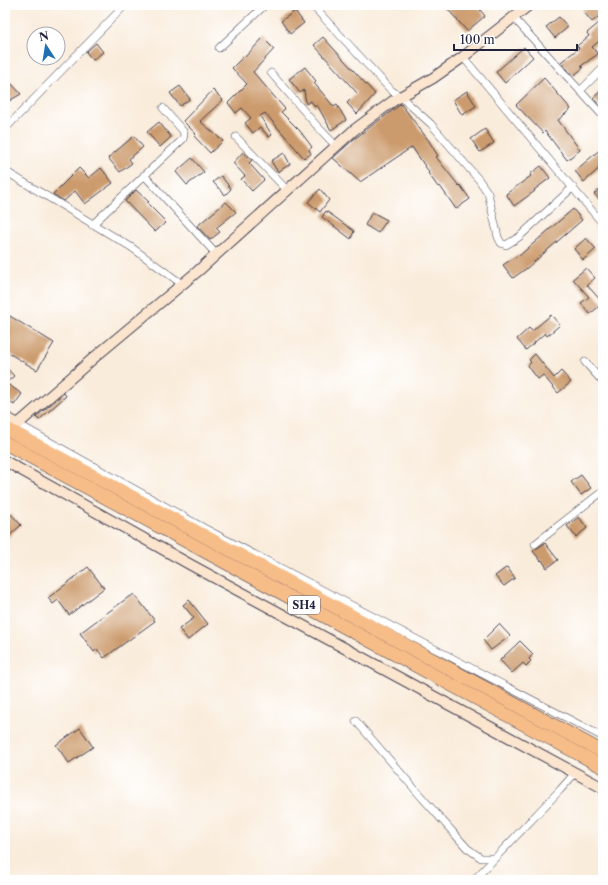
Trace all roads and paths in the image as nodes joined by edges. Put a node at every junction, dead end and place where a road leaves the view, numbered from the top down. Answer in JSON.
{"nodes":[{"id":1,"x":125,"y":5,"type":"edge"},
{"id":2,"x":265,"y":5,"type":"edge"},
{"id":3,"x":312,"y":5,"type":"edge"},
{"id":4,"x":528,"y":5,"type":"edge"},
{"id":5,"x":513,"y":17,"type":"junction"},
{"id":6,"x":219,"y":48,"type":"dead end"},
{"id":7,"x":463,"y":57,"type":"junction"},
{"id":8,"x":603,"y":68,"type":"edge"},
{"id":9,"x":271,"y":73,"type":"dead end"},
{"id":10,"x":580,"y":91,"type":"junction"},
{"id":11,"x":401,"y":97,"type":"junction"},
{"id":12,"x":163,"y":108,"type":"dead end"},
{"id":13,"x":603,"y":116,"type":"edge"},
{"id":14,"x":5,"y":129,"type":"edge"},
{"id":15,"x":236,"y":137,"type":"dead end"},
{"id":16,"x":336,"y":146,"type":"junction"},
{"id":17,"x":5,"y":171,"type":"edge"},
{"id":18,"x":144,"y":175,"type":"junction"},
{"id":19,"x":573,"y":187,"type":"junction"},
{"id":20,"x":287,"y":190,"type":"junction"},
{"id":21,"x":603,"y":224,"type":"edge"},
{"id":22,"x":92,"y":225,"type":"junction"},
{"id":23,"x":216,"y":254,"type":"junction"},
{"id":24,"x":182,"y":284,"type":"junction"},
{"id":25,"x":585,"y":362,"type":"dead end"},
{"id":26,"x":603,"y":382,"type":"edge"},
{"id":27,"x":5,"y":417,"type":"edge"},
{"id":28,"x":18,"y":424,"type":"junction"},
{"id":29,"x":5,"y":428,"type":"edge"},
{"id":30,"x":5,"y":443,"type":"edge"},
{"id":31,"x":5,"y":461,"type":"edge"},
{"id":32,"x":603,"y":491,"type":"edge"},
{"id":33,"x":535,"y":544,"type":"dead end"},
{"id":34,"x":356,"y":722,"type":"dead end"},
{"id":35,"x":603,"y":737,"type":"edge"},
{"id":36,"x":603,"y":752,"type":"edge"},
{"id":37,"x":603,"y":767,"type":"edge"},
{"id":38,"x":575,"y":773,"type":"junction"},
{"id":39,"x":603,"y":788,"type":"edge"},
{"id":40,"x":494,"y":858,"type":"junction"},
{"id":41,"x":479,"y":878,"type":"edge"}],
"edges":[{"from":1,"to":14,"type":"street"},
{"from":2,"to":6,"type":"street"},
{"from":3,"to":11,"type":"street"},
{"from":4,"to":5,"type":"street"},
{"from":5,"to":7,"type":"street"},
{"from":5,"to":10,"type":"street"},
{"from":7,"to":11,"type":"street"},
{"from":7,"to":19,"type":"street"},
{"from":8,"to":10,"type":"street"},
{"from":9,"to":16,"type":"street"},
{"from":10,"to":13,"type":"street"},
{"from":11,"to":16,"type":"street"},
{"from":11,"to":19,"type":"street"},
{"from":12,"to":18,"type":"street"},
{"from":15,"to":20,"type":"street"},
{"from":16,"to":20,"type":"street"},
{"from":17,"to":22,"type":"street"},
{"from":18,"to":22,"type":"street"},
{"from":18,"to":23,"type":"street"},
{"from":19,"to":21,"type":"street"},
{"from":20,"to":23,"type":"street"},
{"from":22,"to":24,"type":"street"},
{"from":23,"to":24,"type":"street"},
{"from":24,"to":28,"type":"street"},
{"from":25,"to":26,"type":"street"},
{"from":27,"to":28,"type":"street"},
{"from":28,"to":35,"type":"street"},
{"from":29,"to":36,"type":"highway","number":"SH4"},
{"from":30,"to":37,"type":"highway","number":"SH4"},
{"from":31,"to":38,"type":"street"},
{"from":32,"to":33,"type":"street"},
{"from":34,"to":40,"type":"street"},
{"from":38,"to":39,"type":"street"},
{"from":38,"to":40,"type":"street"},
{"from":40,"to":41,"type":"street"}]}
